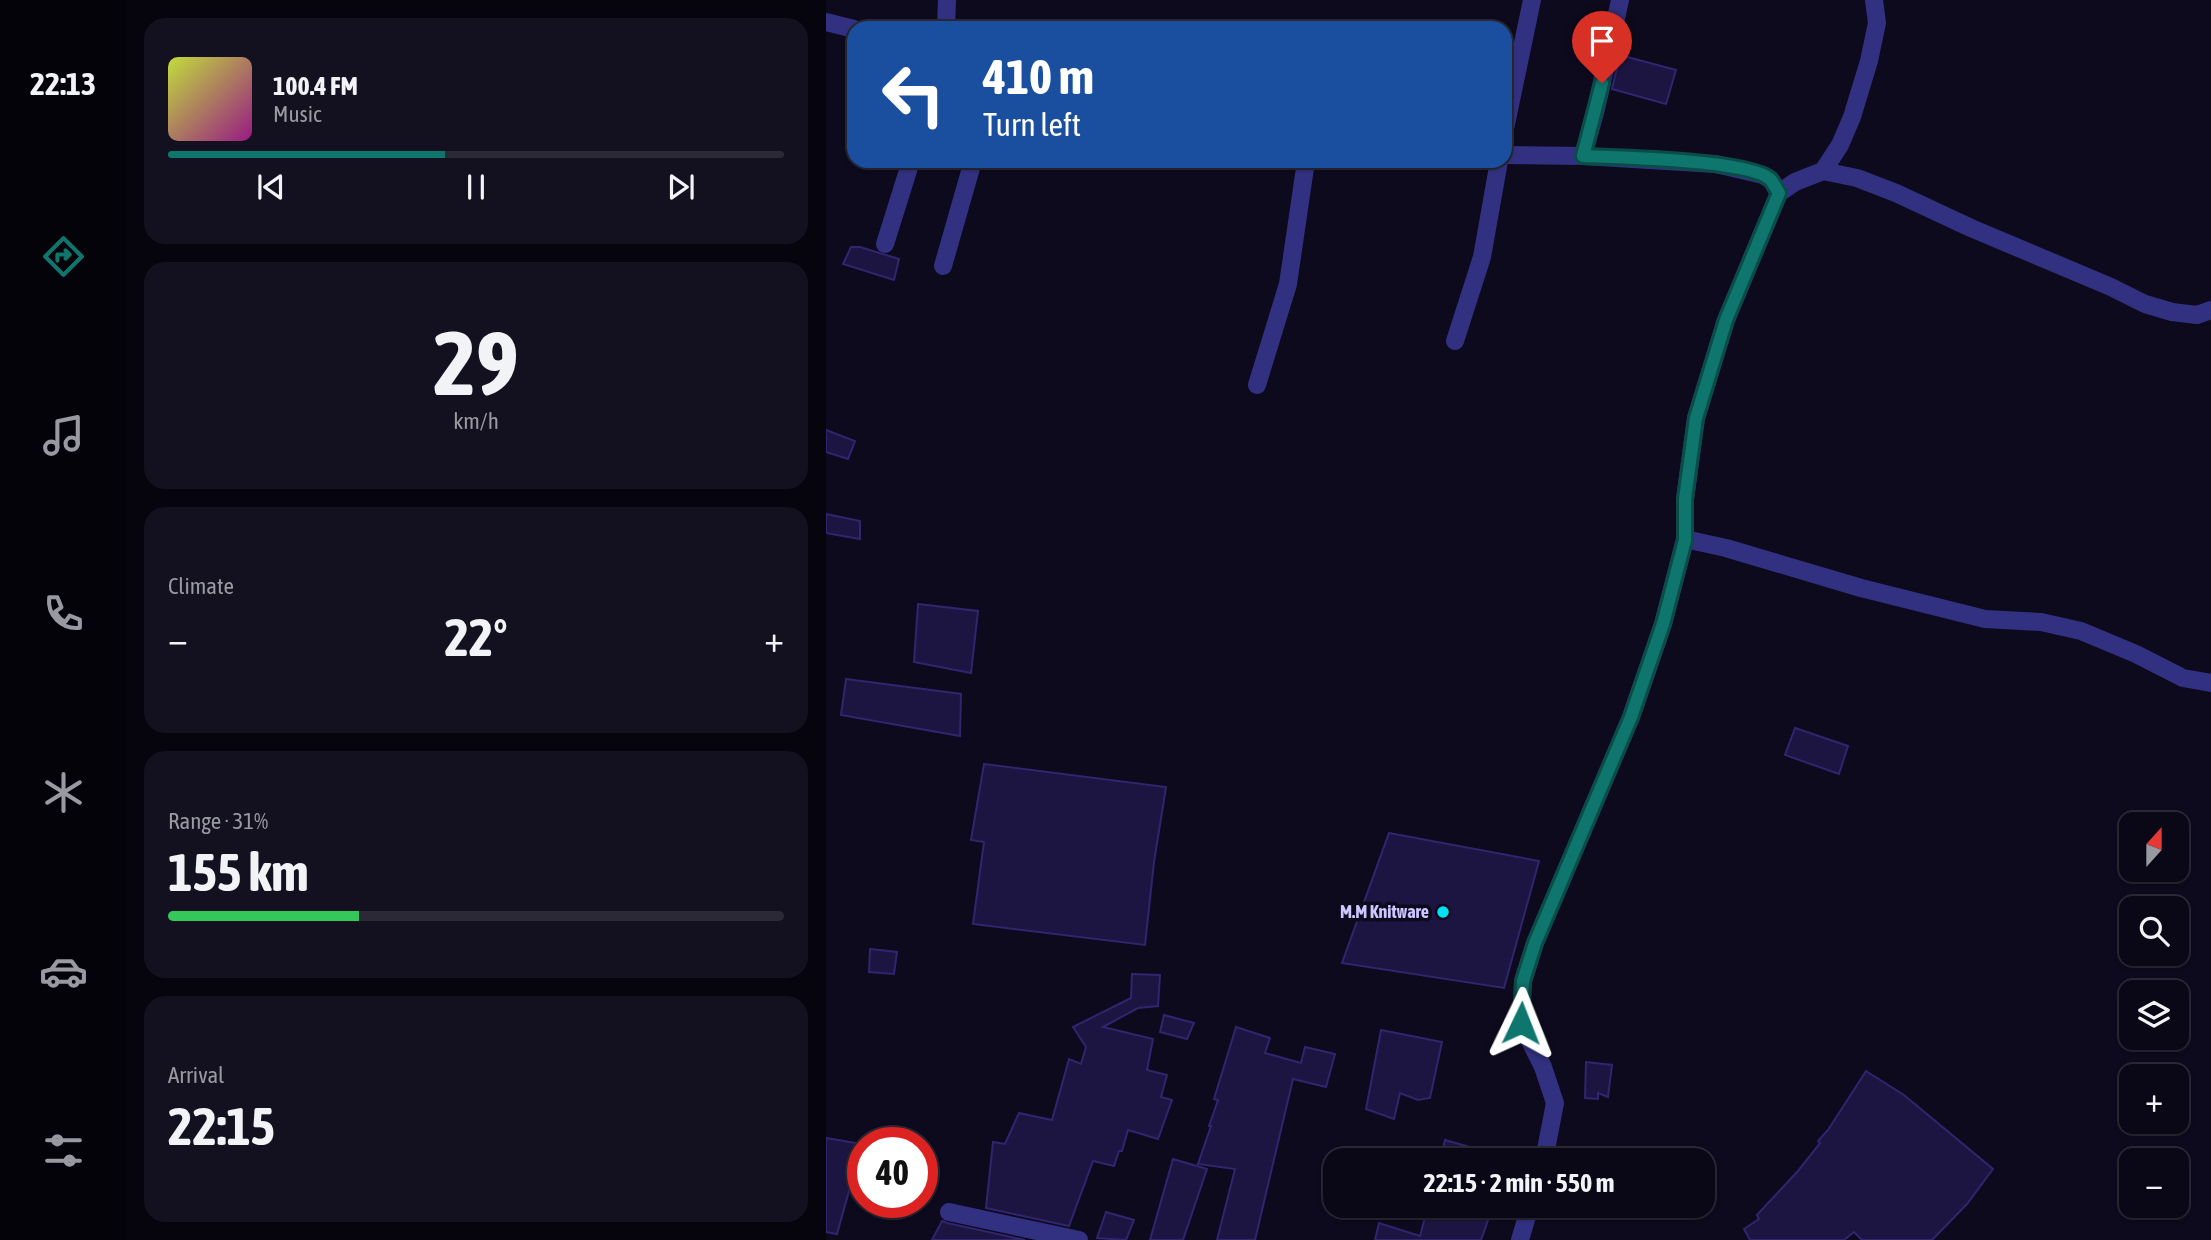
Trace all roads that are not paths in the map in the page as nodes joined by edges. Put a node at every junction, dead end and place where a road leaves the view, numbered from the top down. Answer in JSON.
{"nodes":[{"id":1,"x":947,"y":0,"type":"edge"},
{"id":2,"x":1532,"y":0,"type":"edge"},
{"id":3,"x":1620,"y":0,"type":"edge"},
{"id":4,"x":1874,"y":0,"type":"edge"},
{"id":5,"x":946,"y":21,"type":"edge"},
{"id":6,"x":826,"y":22,"type":"edge"},
{"id":7,"x":847,"y":27,"type":"edge"},
{"id":8,"x":1512,"y":96,"type":"edge"},
{"id":9,"x":1512,"y":155,"type":"edge"},
{"id":10,"x":1583,"y":156,"type":"junction"},
{"id":11,"x":909,"y":168,"type":"edge"},
{"id":12,"x":971,"y":168,"type":"edge"},
{"id":13,"x":1305,"y":168,"type":"edge"},
{"id":14,"x":1498,"y":168,"type":"edge"},
{"id":15,"x":1823,"y":171,"type":"junction"},
{"id":16,"x":1779,"y":193,"type":"junction"},
{"id":17,"x":885,"y":244,"type":"dead end"},
{"id":18,"x":943,"y":266,"type":"dead end"},
{"id":19,"x":2211,"y":310,"type":"edge"},
{"id":20,"x":1455,"y":341,"type":"dead end"},
{"id":21,"x":1257,"y":385,"type":"dead end"},
{"id":22,"x":1685,"y":540,"type":"junction"},
{"id":23,"x":2211,"y":683,"type":"edge"},
{"id":24,"x":1546,"y":1148,"type":"edge"},
{"id":25,"x":949,"y":1212,"type":"dead end"},
{"id":26,"x":1526,"y":1218,"type":"edge"},
{"id":27,"x":1079,"y":1240,"type":"edge"},
{"id":28,"x":1520,"y":1240,"type":"edge"}],
"edges":[{"from":1,"to":5,"type":"street"},
{"from":2,"to":8,"type":"street"},
{"from":3,"to":10,"type":"street"},
{"from":4,"to":15,"type":"street"},
{"from":6,"to":7,"type":"street"},
{"from":9,"to":10,"type":"street"},
{"from":10,"to":16,"type":"street"},
{"from":11,"to":17,"type":"street"},
{"from":12,"to":18,"type":"street"},
{"from":13,"to":21,"type":"street"},
{"from":14,"to":20,"type":"street"},
{"from":15,"to":16,"type":"street"},
{"from":15,"to":19,"type":"street"},
{"from":16,"to":22,"type":"street"},
{"from":22,"to":23,"type":"street"},
{"from":22,"to":24,"type":"street"},
{"from":25,"to":27,"type":"street"},
{"from":26,"to":28,"type":"street"}]}
